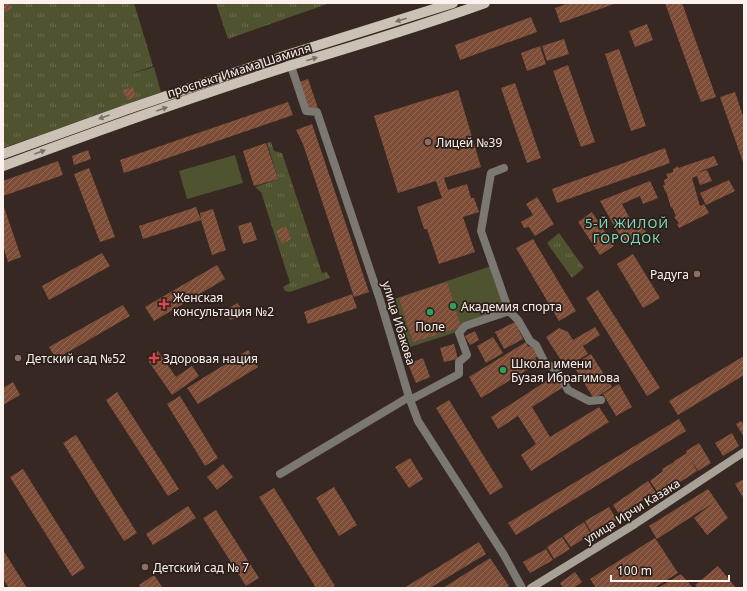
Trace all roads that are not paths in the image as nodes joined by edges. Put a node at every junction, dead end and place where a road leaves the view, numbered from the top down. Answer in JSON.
{"nodes":[{"id":1,"x":453,"y":3,"type":"edge"},
{"id":2,"x":485,"y":3,"type":"edge"},
{"id":3,"x":438,"y":9,"type":"junction"},
{"id":4,"x":442,"y":18,"type":"junction"},
{"id":5,"x":287,"y":55,"type":"junction"},
{"id":6,"x":291,"y":65,"type":"junction"},
{"id":7,"x":3,"y":154,"type":"edge"},
{"id":8,"x":3,"y":166,"type":"edge"},
{"id":9,"x":504,"y":168,"type":"dead end"},
{"id":10,"x":509,"y":311,"type":"junction"},
{"id":11,"x":410,"y":399,"type":"junction"},
{"id":12,"x":601,"y":400,"type":"dead end"},
{"id":13,"x":744,"y":452,"type":"edge"},
{"id":14,"x":280,"y":474,"type":"dead end"},
{"id":15,"x":522,"y":588,"type":"edge"},
{"id":16,"x":531,"y":588,"type":"edge"}],
"edges":[{"from":1,"to":3,"type":"main road","name":"проспект Имама Шамиля"},
{"from":2,"to":4,"type":"main road","name":"проспект Имама Шамиля"},
{"from":3,"to":4,"type":"main road"},
{"from":3,"to":5,"type":"main road","name":"проспект Имама Шамиля","one_way":true},
{"from":6,"to":4,"type":"main road","name":"проспект Имама Шамиля","one_way":true},
{"from":5,"to":6,"type":"street","name":"улица Ибакова"},
{"from":5,"to":7,"type":"main road","name":"проспект Имама Шамиля","one_way":true},
{"from":8,"to":6,"type":"main road","name":"проспект Имама Шамиля","one_way":true},
{"from":6,"to":11,"type":"street","name":"улица Ибакова"},
{"from":9,"to":10,"type":"street"},
{"from":10,"to":11,"type":"street"},
{"from":10,"to":12,"type":"street"},
{"from":11,"to":14,"type":"street"},
{"from":11,"to":15,"type":"street","name":"улица Ибакова"},
{"from":13,"to":16,"type":"main road","name":"улица Ирчи Казака"}]}
